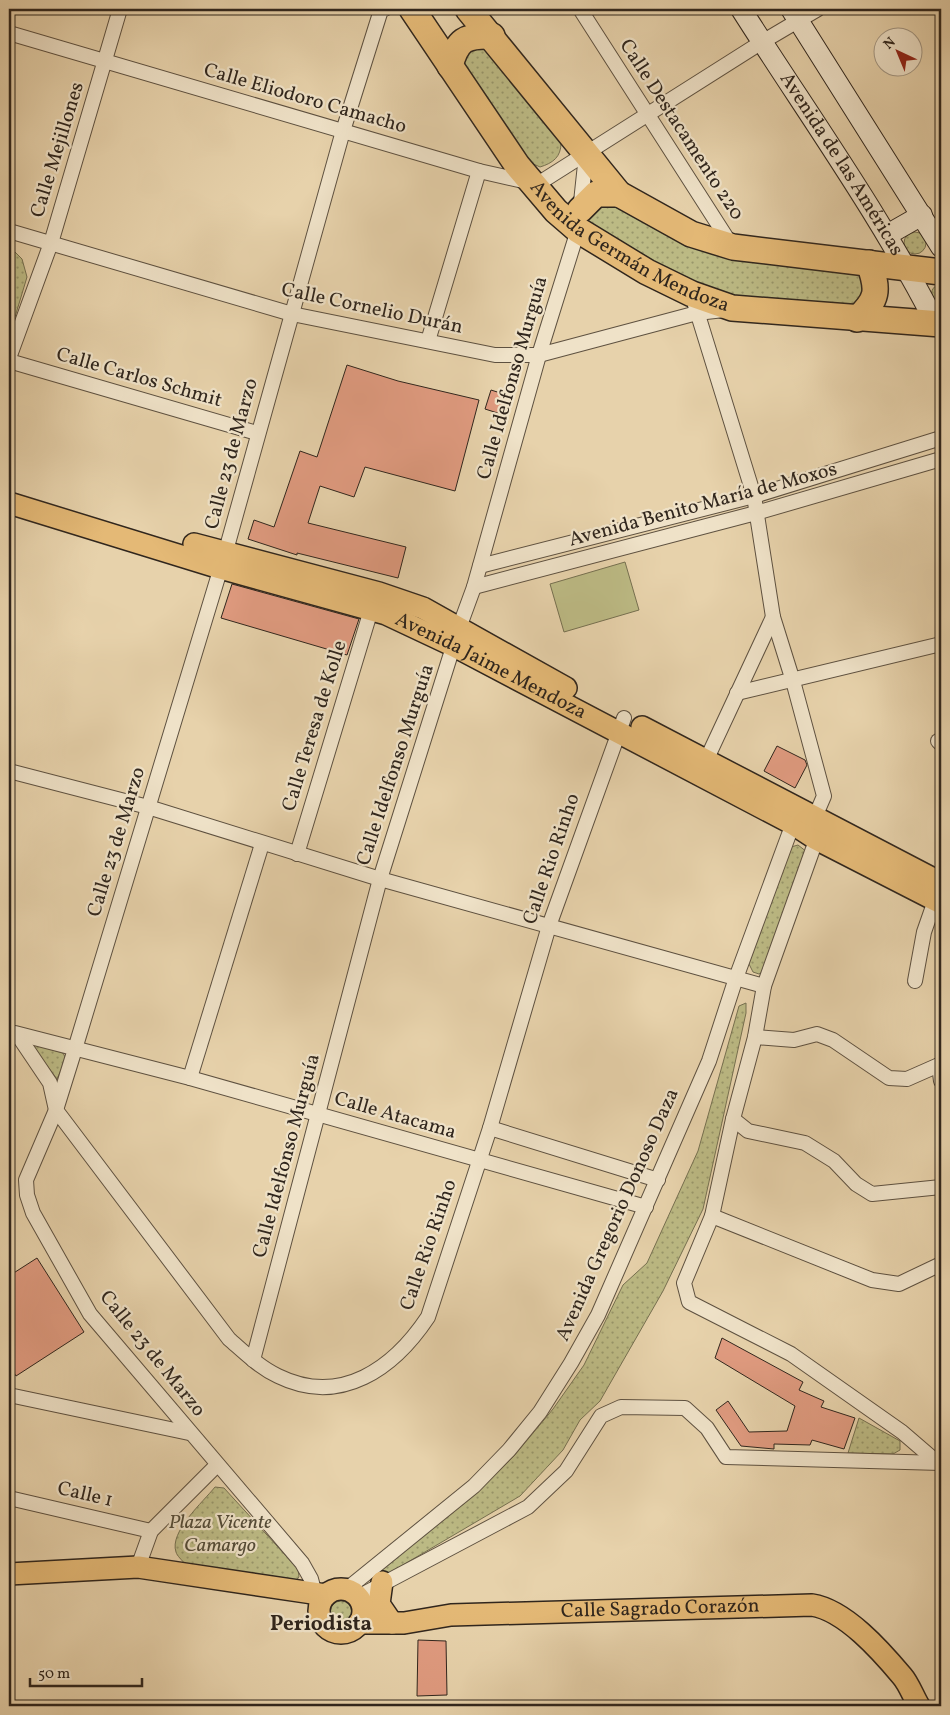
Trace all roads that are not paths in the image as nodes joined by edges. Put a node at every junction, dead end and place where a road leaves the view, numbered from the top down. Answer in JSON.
{"nodes":[{"id":1,"x":120,"y":9,"type":"edge"},
{"id":2,"x":385,"y":9,"type":"edge"},
{"id":3,"x":412,"y":9,"type":"edge"},
{"id":4,"x":468,"y":9,"type":"edge"},
{"id":5,"x":580,"y":9,"type":"edge"},
{"id":6,"x":741,"y":9,"type":"edge"},
{"id":7,"x":818,"y":9,"type":"edge"},
{"id":8,"x":795,"y":15,"type":"edge"},
{"id":9,"x":9,"y":34,"type":"edge"},
{"id":10,"x":492,"y":36,"type":"junction"},
{"id":11,"x":762,"y":42,"type":"junction"},
{"id":12,"x":105,"y":62,"type":"junction"},
{"id":13,"x":450,"y":66,"type":"junction"},
{"id":14,"x":648,"y":115,"type":"junction"},
{"id":15,"x":342,"y":131,"type":"junction"},
{"id":16,"x":586,"y":154,"type":"junction"},
{"id":17,"x":479,"y":171,"type":"junction"},
{"id":18,"x":532,"y":183,"type":"junction"},
{"id":19,"x":619,"y":194,"type":"junction"},
{"id":20,"x":922,"y":215,"type":"junction"},
{"id":21,"x":579,"y":220,"type":"junction"},
{"id":22,"x":9,"y":231,"type":"edge"},
{"id":23,"x":887,"y":235,"type":"junction"},
{"id":24,"x":51,"y":243,"type":"junction"},
{"id":25,"x":733,"y":247,"type":"junction"},
{"id":26,"x":941,"y":248,"type":"edge"},
{"id":27,"x":869,"y":264,"type":"junction"},
{"id":28,"x":908,"y":269,"type":"junction"},
{"id":29,"x":941,"y":272,"type":"edge"},
{"id":30,"x":695,"y":304,"type":"junction"},
{"id":31,"x":292,"y":314,"type":"junction"},
{"id":32,"x":857,"y":319,"type":"junction"},
{"id":33,"x":938,"y":324,"type":"edge"},
{"id":34,"x":428,"y":341,"type":"junction"},
{"id":35,"x":539,"y":355,"type":"junction"},
{"id":36,"x":9,"y":359,"type":"edge"},
{"id":37,"x":257,"y":433,"type":"junction"},
{"id":38,"x":941,"y":438,"type":"edge"},
{"id":39,"x":941,"y":459,"type":"edge"},
{"id":40,"x":9,"y":490,"type":"edge"},
{"id":41,"x":754,"y":496,"type":"junction"},
{"id":42,"x":9,"y":503,"type":"edge"},
{"id":43,"x":756,"y":513,"type":"junction"},
{"id":44,"x":223,"y":561,"type":"junction"},
{"id":45,"x":480,"y":566,"type":"junction"},
{"id":46,"x":474,"y":587,"type":"junction"},
{"id":47,"x":371,"y":610,"type":"junction"},
{"id":48,"x":773,"y":617,"type":"junction"},
{"id":49,"x":456,"y":637,"type":"junction"},
{"id":50,"x":941,"y":644,"type":"edge"},
{"id":51,"x":794,"y":681,"type":"junction"},
{"id":52,"x":738,"y":694,"type":"junction"},
{"id":53,"x":622,"y":725,"type":"junction"},
{"id":54,"x":703,"y":767,"type":"junction"},
{"id":55,"x":9,"y":771,"type":"edge"},
{"id":56,"x":148,"y":807,"type":"junction"},
{"id":57,"x":809,"y":822,"type":"junction"},
{"id":58,"x":262,"y":844,"type":"junction"},
{"id":59,"x":297,"y":854,"type":"junction"},
{"id":60,"x":380,"y":878,"type":"junction"},
{"id":61,"x":940,"y":893,"type":"edge"},
{"id":62,"x":549,"y":926,"type":"junction"},
{"id":63,"x":736,"y":978,"type":"junction"},
{"id":64,"x":916,"y":981,"type":"dead end"},
{"id":65,"x":764,"y":986,"type":"junction"},
{"id":66,"x":13,"y":1033,"type":"edge"},
{"id":67,"x":755,"y":1037,"type":"junction"},
{"id":68,"x":75,"y":1049,"type":"junction"},
{"id":69,"x":940,"y":1064,"type":"edge"},
{"id":70,"x":190,"y":1078,"type":"junction"},
{"id":71,"x":941,"y":1081,"type":"edge"},
{"id":72,"x":56,"y":1110,"type":"junction"},
{"id":73,"x":319,"y":1116,"type":"junction"},
{"id":74,"x":733,"y":1119,"type":"junction"},
{"id":75,"x":490,"y":1128,"type":"junction"},
{"id":76,"x":480,"y":1161,"type":"junction"},
{"id":77,"x":658,"y":1180,"type":"junction"},
{"id":78,"x":941,"y":1187,"type":"edge"},
{"id":79,"x":646,"y":1207,"type":"junction"},
{"id":80,"x":712,"y":1216,"type":"junction"},
{"id":81,"x":941,"y":1264,"type":"edge"},
{"id":82,"x":253,"y":1360,"type":"junction"},
{"id":83,"x":9,"y":1395,"type":"edge"},
{"id":84,"x":189,"y":1433,"type":"junction"},
{"id":85,"x":939,"y":1463,"type":"edge"},
{"id":86,"x":217,"y":1465,"type":"junction"},
{"id":87,"x":9,"y":1498,"type":"edge"},
{"id":88,"x":151,"y":1531,"type":"junction"},
{"id":89,"x":138,"y":1567,"type":"junction"},
{"id":90,"x":9,"y":1574,"type":"edge"},
{"id":91,"x":382,"y":1582,"type":"junction"},
{"id":92,"x":352,"y":1593,"type":"junction"},
{"id":93,"x":320,"y":1599,"type":"junction"},
{"id":94,"x":359,"y":1623,"type":"junction"},
{"id":95,"x":392,"y":1623,"type":"junction"},
{"id":96,"x":919,"y":1706,"type":"edge"}],
"edges":[{"from":1,"to":12,"type":"street","name":"Calle Mejillones"},
{"from":2,"to":15,"type":"street","name":"Calle 23 de Marzo"},
{"from":3,"to":13,"type":"highway","name":"Avenida Germán Mendoza"},
{"from":4,"to":10,"type":"highway","name":"Avenida Germán Mendoza"},
{"from":5,"to":14,"type":"street","name":"Calle Destacamento 220"},
{"from":6,"to":11,"type":"main road","name":"Avenida de las Américas"},
{"from":7,"to":8,"type":"street"},
{"from":8,"to":11,"type":"street"},
{"from":8,"to":20,"type":"main road","name":"Avenida de las Américas"},
{"from":9,"to":12,"type":"street","name":"Calle Eliodoro Camacho"},
{"from":10,"to":13,"type":"highway"},
{"from":10,"to":16,"type":"highway","name":"Avenida Germán Mendoza"},
{"from":11,"to":14,"type":"street"},
{"from":11,"to":23,"type":"main road","name":"Avenida de las Américas"},
{"from":12,"to":15,"type":"street","name":"Calle Eliodoro Camacho"},
{"from":12,"to":24,"type":"street","name":"Calle Mejillones"},
{"from":13,"to":18,"type":"highway","name":"Avenida Germán Mendoza"},
{"from":14,"to":16,"type":"street"},
{"from":14,"to":25,"type":"street","name":"Calle Destacamento 220"},
{"from":15,"to":17,"type":"street","name":"Calle Eliodoro Camacho"},
{"from":15,"to":31,"type":"street","name":"Calle 23 de Marzo"},
{"from":16,"to":18,"type":"street"},
{"from":16,"to":19,"type":"highway","name":"Avenida Germán Mendoza"},
{"from":16,"to":21,"type":"street","name":"Calle Idelfonso Murguía"},
{"from":17,"to":18,"type":"street","name":"Calle Eliodoro Camacho"},
{"from":17,"to":34,"type":"street"},
{"from":18,"to":21,"type":"highway","name":"Avenida Germán Mendoza"},
{"from":19,"to":21,"type":"highway"},
{"from":19,"to":25,"type":"highway","name":"Avenida Germán Mendoza"},
{"from":20,"to":23,"type":"main road"},
{"from":20,"to":26,"type":"main road","name":"Avenida de las Américas"},
{"from":21,"to":30,"type":"highway","name":"Avenida Germán Mendoza"},
{"from":21,"to":35,"type":"street","name":"Calle Idelfonso Murguía"},
{"from":22,"to":24,"type":"street","name":"Calle Cornelio Durán"},
{"from":23,"to":28,"type":"main road","name":"Avenida de las Américas"},
{"from":24,"to":31,"type":"street","name":"Calle Cornelio Durán"},
{"from":24,"to":36,"type":"street","name":"Calle Mejillones"},
{"from":25,"to":27,"type":"highway","name":"Avenida Germán Mendoza"},
{"from":27,"to":28,"type":"highway","name":"Avenida Germán Mendoza"},
{"from":27,"to":32,"type":"highway"},
{"from":28,"to":29,"type":"highway","name":"Avenida Germán Mendoza"},
{"from":28,"to":33,"type":"main road","name":"Avenida de las Américas"},
{"from":30,"to":32,"type":"highway","name":"Avenida Germán Mendoza"},
{"from":30,"to":35,"type":"street","name":"Calle Cornelio Durán"},
{"from":30,"to":41,"type":"street"},
{"from":31,"to":34,"type":"street","name":"Calle Cornelio Durán"},
{"from":31,"to":37,"type":"street","name":"Calle 23 de Marzo"},
{"from":32,"to":33,"type":"highway","name":"Avenida Germán Mendoza"},
{"from":34,"to":35,"type":"street","name":"Calle Cornelio Durán"},
{"from":35,"to":45,"type":"street","name":"Calle Idelfonso Murguía"},
{"from":36,"to":37,"type":"street","name":"Calle Carlos Schmit"},
{"from":37,"to":44,"type":"street","name":"Calle 23 de Marzo"},
{"from":38,"to":41,"type":"street","name":"Avenida Benito María de Moxos"},
{"from":39,"to":43,"type":"street","name":"Avenida Benito María de Moxos"},
{"from":40,"to":44,"type":"main road","name":"Avenida Jaime Mendoza"},
{"from":41,"to":43,"type":"street"},
{"from":41,"to":45,"type":"street","name":"Avenida Benito María de Moxos"},
{"from":42,"to":44,"type":"main road","name":"Avenida Jaime Mendoza"},
{"from":43,"to":46,"type":"street","name":"Avenida Benito María de Moxos"},
{"from":43,"to":48,"type":"street"},
{"from":44,"to":47,"type":"main road","name":"Avenida Jaime Mendoza"},
{"from":44,"to":49,"type":"main road","name":"Avenida Jaime Mendoza"},
{"from":44,"to":56,"type":"street","name":"Calle 23 de Marzo"},
{"from":45,"to":46,"type":"street","name":"Calle Idelfonso Murguía"},
{"from":46,"to":49,"type":"street","name":"Calle Idelfonso Murguía"},
{"from":47,"to":49,"type":"main road","name":"Avenida Jaime Mendoza"},
{"from":47,"to":59,"type":"street","name":"Calle Teresa de Kolle"},
{"from":48,"to":51,"type":"street"},
{"from":48,"to":52,"type":"street"},
{"from":49,"to":53,"type":"main road","name":"Avenida Jaime Mendoza"},
{"from":49,"to":60,"type":"street","name":"Calle Idelfonso Murguía"},
{"from":50,"to":51,"type":"street"},
{"from":51,"to":52,"type":"street"},
{"from":51,"to":57,"type":"street"},
{"from":52,"to":54,"type":"street"},
{"from":53,"to":54,"type":"main road","name":"Avenida Jaime Mendoza"},
{"from":53,"to":62,"type":"street","name":"Calle Rio Rinho"},
{"from":54,"to":57,"type":"main road","name":"Avenida Jaime Mendoza"},
{"from":55,"to":56,"type":"street"},
{"from":56,"to":58,"type":"street"},
{"from":56,"to":68,"type":"street","name":"Calle 23 de Marzo"},
{"from":57,"to":61,"type":"main road","name":"Avenida Jaime Mendoza"},
{"from":57,"to":63,"type":"street","name":"Avenida Gregorio Donoso Daza"},
{"from":57,"to":65,"type":"street"},
{"from":58,"to":59,"type":"street"},
{"from":58,"to":70,"type":"street"},
{"from":59,"to":60,"type":"street"},
{"from":60,"to":62,"type":"street"},
{"from":60,"to":73,"type":"street","name":"Calle Idelfonso Murguía"},
{"from":61,"to":64,"type":"street"},
{"from":62,"to":63,"type":"street"},
{"from":62,"to":75,"type":"street","name":"Calle Rio Rinho"},
{"from":63,"to":65,"type":"street"},
{"from":63,"to":77,"type":"street","name":"Avenida Gregorio Donoso Daza"},
{"from":65,"to":67,"type":"street"},
{"from":66,"to":68,"type":"street"},
{"from":66,"to":72,"type":"street","name":"Calle Rio Rinho"},
{"from":67,"to":69,"type":"street"},
{"from":67,"to":74,"type":"street"},
{"from":68,"to":70,"type":"street","name":"Calle Atacama"},
{"from":68,"to":72,"type":"street","name":"Calle 23 de Marzo"},
{"from":69,"to":71,"type":"street"},
{"from":70,"to":73,"type":"street","name":"Calle Atacama"},
{"from":72,"to":82,"type":"street","name":"Calle Rio Rinho"},
{"from":72,"to":84,"type":"street","name":"Calle 23 de Marzo"},
{"from":73,"to":76,"type":"street","name":"Calle Atacama"},
{"from":73,"to":82,"type":"street","name":"Calle Idelfonso Murguía"},
{"from":74,"to":78,"type":"street"},
{"from":74,"to":80,"type":"street"},
{"from":75,"to":76,"type":"street","name":"Calle Rio Rinho"},
{"from":75,"to":77,"type":"street"},
{"from":76,"to":79,"type":"street","name":"Calle Atacama"},
{"from":76,"to":82,"type":"street","name":"Calle Rio Rinho"},
{"from":77,"to":79,"type":"street","name":"Avenida Gregorio Donoso Daza"},
{"from":79,"to":92,"type":"street","name":"Avenida Gregorio Donoso Daza"},
{"from":80,"to":81,"type":"street"},
{"from":80,"to":85,"type":"street"},
{"from":83,"to":84,"type":"street"},
{"from":84,"to":86,"type":"street","name":"Calle 23 de Marzo"},
{"from":85,"to":91,"type":"street"},
{"from":86,"to":88,"type":"street"},
{"from":86,"to":93,"type":"street","name":"Calle 23 de Marzo"},
{"from":87,"to":88,"type":"street","name":"Calle 1"},
{"from":88,"to":89,"type":"street"},
{"from":89,"to":90,"type":"main road"},
{"from":89,"to":93,"type":"main road"},
{"from":91,"to":92,"type":"street"},
{"from":91,"to":95,"type":"main road"},
{"from":92,"to":93,"type":"main road"},
{"from":92,"to":94,"type":"main road"},
{"from":93,"to":94,"type":"main road"},
{"from":94,"to":95,"type":"main road","name":"Calle Sagrado Corazón"},
{"from":95,"to":96,"type":"main road","name":"Calle Sagrado Corazón"}]}
